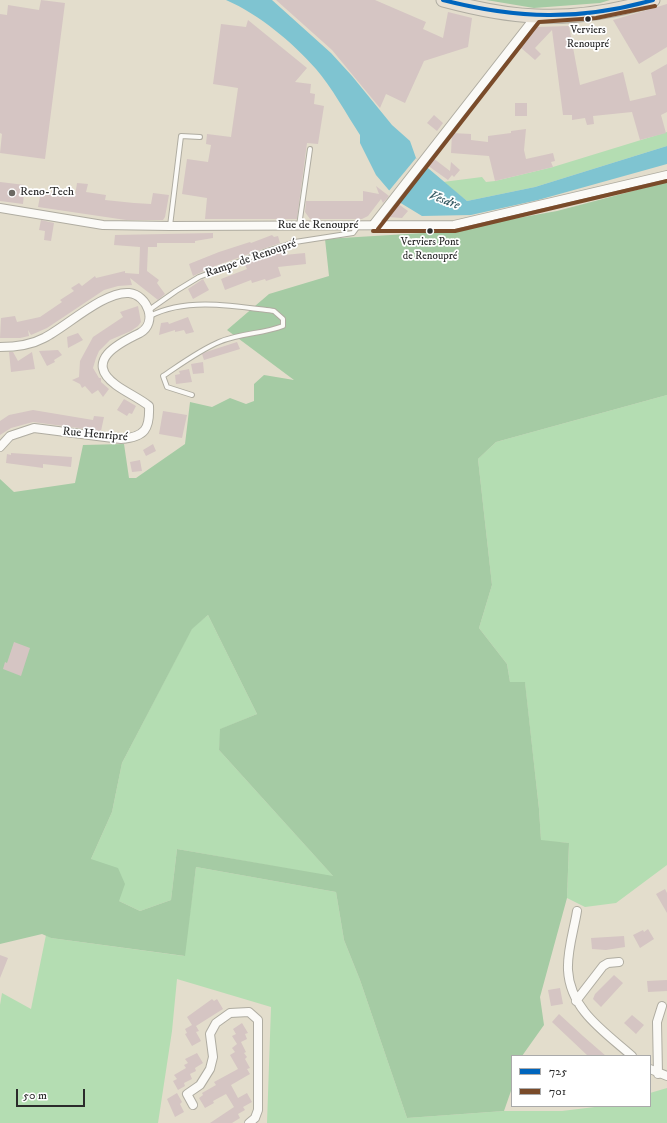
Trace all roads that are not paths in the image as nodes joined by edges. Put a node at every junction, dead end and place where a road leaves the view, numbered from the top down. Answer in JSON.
{"nodes":[{"id":1,"x":443,"y":0,"type":"edge"},
{"id":2,"x":653,"y":0,"type":"edge"},
{"id":3,"x":536,"y":16,"type":"junction"},
{"id":4,"x":200,"y":137,"type":"dead end"},
{"id":5,"x":310,"y":150,"type":"dead end"},
{"id":6,"x":667,"y":175,"type":"edge"},
{"id":7,"x":0,"y":208,"type":"edge"},
{"id":8,"x":373,"y":225,"type":"junction"},
{"id":9,"x":170,"y":226,"type":"junction"},
{"id":10,"x":299,"y":226,"type":"junction"},
{"id":11,"x":358,"y":226,"type":"junction"},
{"id":12,"x":149,"y":313,"type":"junction"},
{"id":13,"x":0,"y":347,"type":"edge"},
{"id":14,"x":192,"y":395,"type":"dead end"},
{"id":15,"x":0,"y":447,"type":"edge"},
{"id":16,"x":577,"y":912,"type":"dead end"},
{"id":17,"x":619,"y":962,"type":"dead end"},
{"id":18,"x":576,"y":1001,"type":"junction"},
{"id":19,"x":662,"y":1006,"type":"dead end"},
{"id":20,"x":631,"y":1055,"type":"edge"},
{"id":21,"x":651,"y":1070,"type":"edge"},
{"id":22,"x":658,"y":1074,"type":"junction"},
{"id":23,"x":667,"y":1076,"type":"edge"},
{"id":24,"x":193,"y":1105,"type":"dead end"},
{"id":25,"x":248,"y":1123,"type":"edge"}],
"edges":[{"from":1,"to":3,"type":"main road"},
{"from":2,"to":3,"type":"main road"},
{"from":3,"to":8,"type":"street","name":"Rue de Renoupré"},
{"from":4,"to":9,"type":"lane"},
{"from":5,"to":10,"type":"lane"},
{"from":6,"to":8,"type":"street"},
{"from":7,"to":9,"type":"street","name":"Rue de Renoupré"},
{"from":8,"to":11,"type":"street","name":"Rue de Renoupré"},
{"from":9,"to":10,"type":"street","name":"Rue de Renoupré"},
{"from":10,"to":11,"type":"street","name":"Rue de Renoupré"},
{"from":11,"to":12,"type":"lane","name":"Rampe de Renoupré"},
{"from":12,"to":13,"type":"street"},
{"from":12,"to":14,"type":"lane"},
{"from":12,"to":15,"type":"street","name":"Rue Henripré"},
{"from":16,"to":18,"type":"street"},
{"from":17,"to":18,"type":"street"},
{"from":18,"to":20,"type":"street"},
{"from":19,"to":22,"type":"street"},
{"from":21,"to":22,"type":"street"},
{"from":22,"to":23,"type":"street"},
{"from":24,"to":25,"type":"street"}]}
